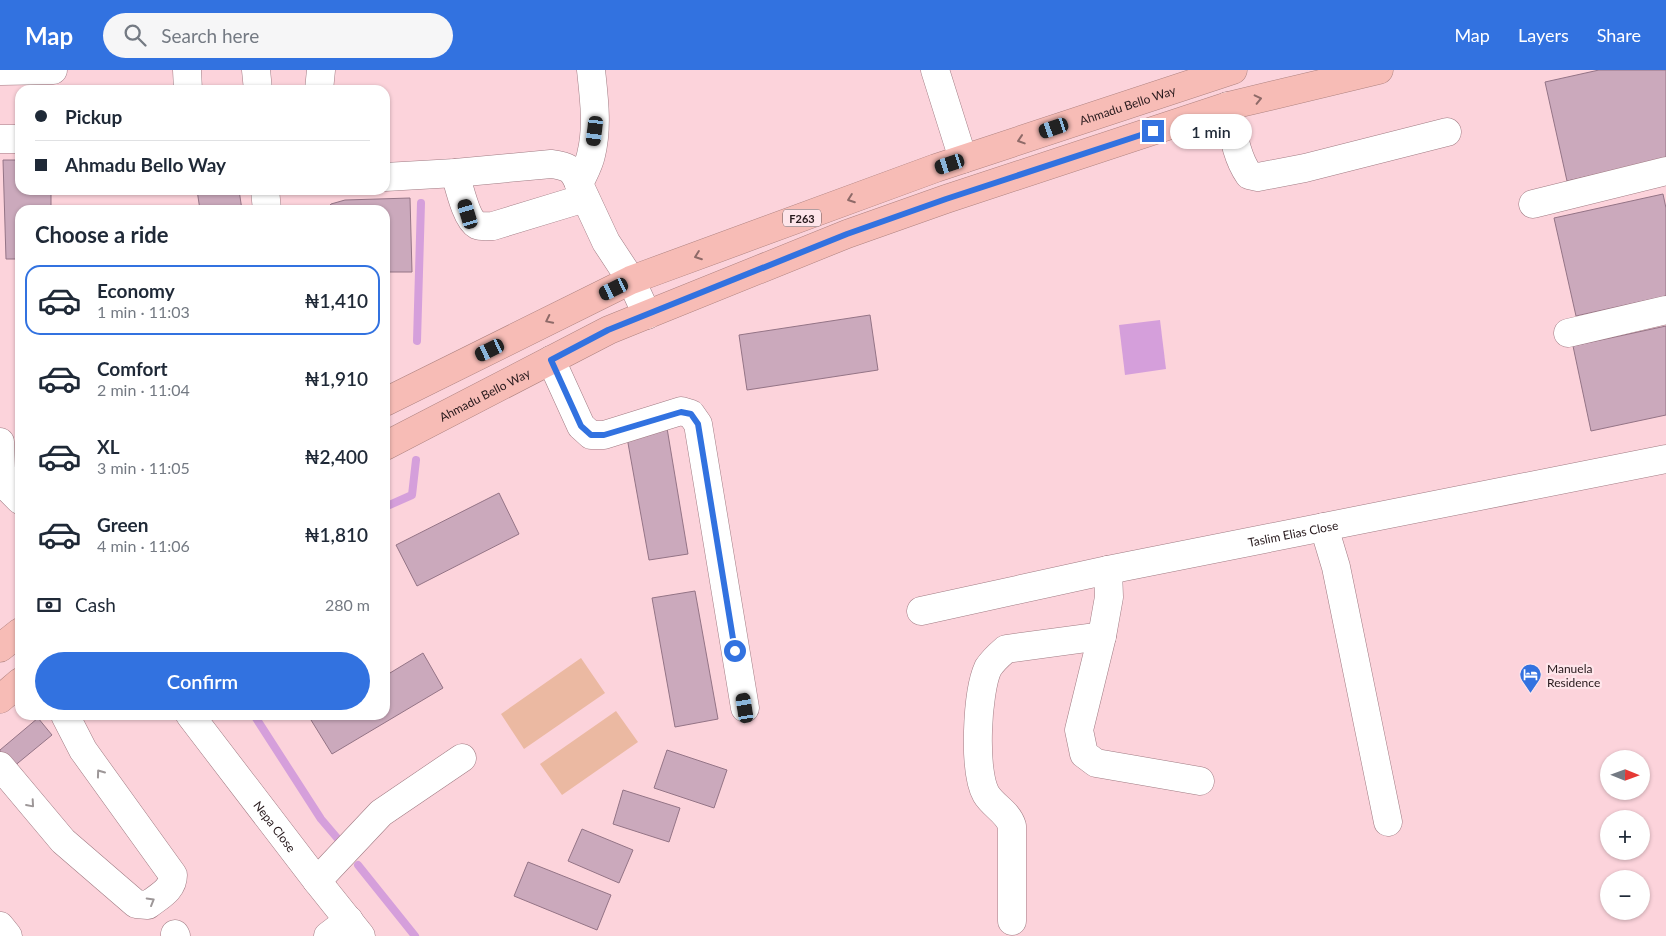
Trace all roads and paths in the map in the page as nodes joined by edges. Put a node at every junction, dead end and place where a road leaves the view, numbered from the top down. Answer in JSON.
{"nodes":[{"id":1,"x":53,"y":70,"type":"edge"},
{"id":2,"x":187,"y":70,"type":"edge"},
{"id":3,"x":256,"y":70,"type":"edge"},
{"id":4,"x":321,"y":70,"type":"edge"},
{"id":5,"x":591,"y":70,"type":"edge"},
{"id":6,"x":935,"y":70,"type":"edge"},
{"id":7,"x":1233,"y":70,"type":"edge"},
{"id":8,"x":1378,"y":70,"type":"edge"},
{"id":9,"x":1,"y":71,"type":"edge"},
{"id":10,"x":188,"y":85,"type":"edge"},
{"id":11,"x":258,"y":85,"type":"edge"},
{"id":12,"x":320,"y":85,"type":"edge"},
{"id":13,"x":1228,"y":106,"type":"junction"},
{"id":14,"x":1447,"y":132,"type":"dead end"},
{"id":15,"x":0,"y":139,"type":"edge"},
{"id":16,"x":15,"y":139,"type":"edge"},
{"id":17,"x":963,"y":159,"type":"junction"},
{"id":18,"x":1666,"y":171,"type":"edge"},
{"id":19,"x":455,"y":174,"type":"junction"},
{"id":20,"x":390,"y":177,"type":"edge"},
{"id":21,"x":887,"y":186,"type":"junction"},
{"id":22,"x":582,"y":191,"type":"junction"},
{"id":23,"x":1533,"y":204,"type":"dead end"},
{"id":24,"x":897,"y":216,"type":"junction"},
{"id":25,"x":632,"y":280,"type":"junction"},
{"id":26,"x":1666,"y":310,"type":"edge"},
{"id":27,"x":647,"y":315,"type":"junction"},
{"id":28,"x":1568,"y":333,"type":"dead end"},
{"id":29,"x":551,"y":360,"type":"junction"},
{"id":30,"x":390,"y":400,"type":"edge"},
{"id":31,"x":0,"y":442,"type":"edge"},
{"id":32,"x":390,"y":443,"type":"edge"},
{"id":33,"x":1666,"y":459,"type":"edge"},
{"id":34,"x":15,"y":495,"type":"edge"},
{"id":35,"x":1324,"y":527,"type":"junction"},
{"id":36,"x":1108,"y":570,"type":"junction"},
{"id":37,"x":921,"y":611,"type":"dead end"},
{"id":38,"x":15,"y":636,"type":"edge"},
{"id":39,"x":1102,"y":636,"type":"junction"},
{"id":40,"x":0,"y":648,"type":"edge"},
{"id":41,"x":15,"y":686,"type":"edge"},
{"id":42,"x":0,"y":699,"type":"edge"},
{"id":43,"x":745,"y":708,"type":"dead end"},
{"id":44,"x":68,"y":720,"type":"edge"},
{"id":45,"x":194,"y":720,"type":"edge"},
{"id":46,"x":462,"y":758,"type":"dead end"},
{"id":47,"x":0,"y":766,"type":"edge"},
{"id":48,"x":1200,"y":781,"type":"dead end"},
{"id":49,"x":1388,"y":822,"type":"dead end"},
{"id":50,"x":317,"y":881,"type":"junction"},
{"id":51,"x":1012,"y":921,"type":"dead end"},
{"id":52,"x":0,"y":926,"type":"edge"},
{"id":53,"x":346,"y":931,"type":"edge"},
{"id":54,"x":8,"y":936,"type":"edge"}],
"edges":[{"from":1,"to":9,"type":"street"},
{"from":2,"to":10,"type":"street"},
{"from":3,"to":11,"type":"street"},
{"from":4,"to":12,"type":"street"},
{"from":5,"to":22,"type":"street"},
{"from":6,"to":17,"type":"street"},
{"from":7,"to":17,"type":"highway","name":"Ahmadu Bello Way","number":"F263","one_way":true},
{"from":13,"to":8,"type":"highway","name":"Ahmadu Bello Way","number":"F263","one_way":true},
{"from":13,"to":14,"type":"street"},
{"from":13,"to":24,"type":"highway","name":"Ahmadu Bello Way","number":"F263"},
{"from":15,"to":16,"type":"street"},
{"from":17,"to":21,"type":"highway","name":"Ahmadu Bello Way","number":"F263"},
{"from":18,"to":23,"type":"street"},
{"from":19,"to":20,"type":"street"},
{"from":19,"to":22,"type":"street"},
{"from":19,"to":22,"type":"street"},
{"from":21,"to":24,"type":"highway"},
{"from":21,"to":25,"type":"highway","name":"Ahmadu Bello Way","number":"F263","one_way":true},
{"from":22,"to":25,"type":"street"},
{"from":24,"to":27,"type":"highway","name":"Ahmadu Bello Way","number":"F263"},
{"from":25,"to":27,"type":"street"},
{"from":25,"to":30,"type":"highway","name":"Ahmadu Bello Way","number":"F263","one_way":true},
{"from":26,"to":28,"type":"street"},
{"from":27,"to":29,"type":"highway","name":"Ahmadu Bello Way","number":"F263"},
{"from":29,"to":32,"type":"highway","name":"Ahmadu Bello Way","number":"F263"},
{"from":29,"to":43,"type":"street"},
{"from":31,"to":34,"type":"street"},
{"from":33,"to":35,"type":"street","name":"Taslim Elias Close"},
{"from":35,"to":36,"type":"street","name":"Taslim Elias Close"},
{"from":35,"to":49,"type":"street"},
{"from":36,"to":37,"type":"street","name":"Taslim Elias Close"},
{"from":36,"to":39,"type":"street"},
{"from":38,"to":40,"type":"highway"},
{"from":39,"to":48,"type":"street"},
{"from":39,"to":51,"type":"street"},
{"from":41,"to":42,"type":"highway"},
{"from":47,"to":44,"type":"street","one_way":true},
{"from":45,"to":50,"type":"street","name":"Nepa Close"},
{"from":46,"to":50,"type":"street"},
{"from":50,"to":53,"type":"street","name":"Nepa Close"},
{"from":52,"to":54,"type":"street"}]}
